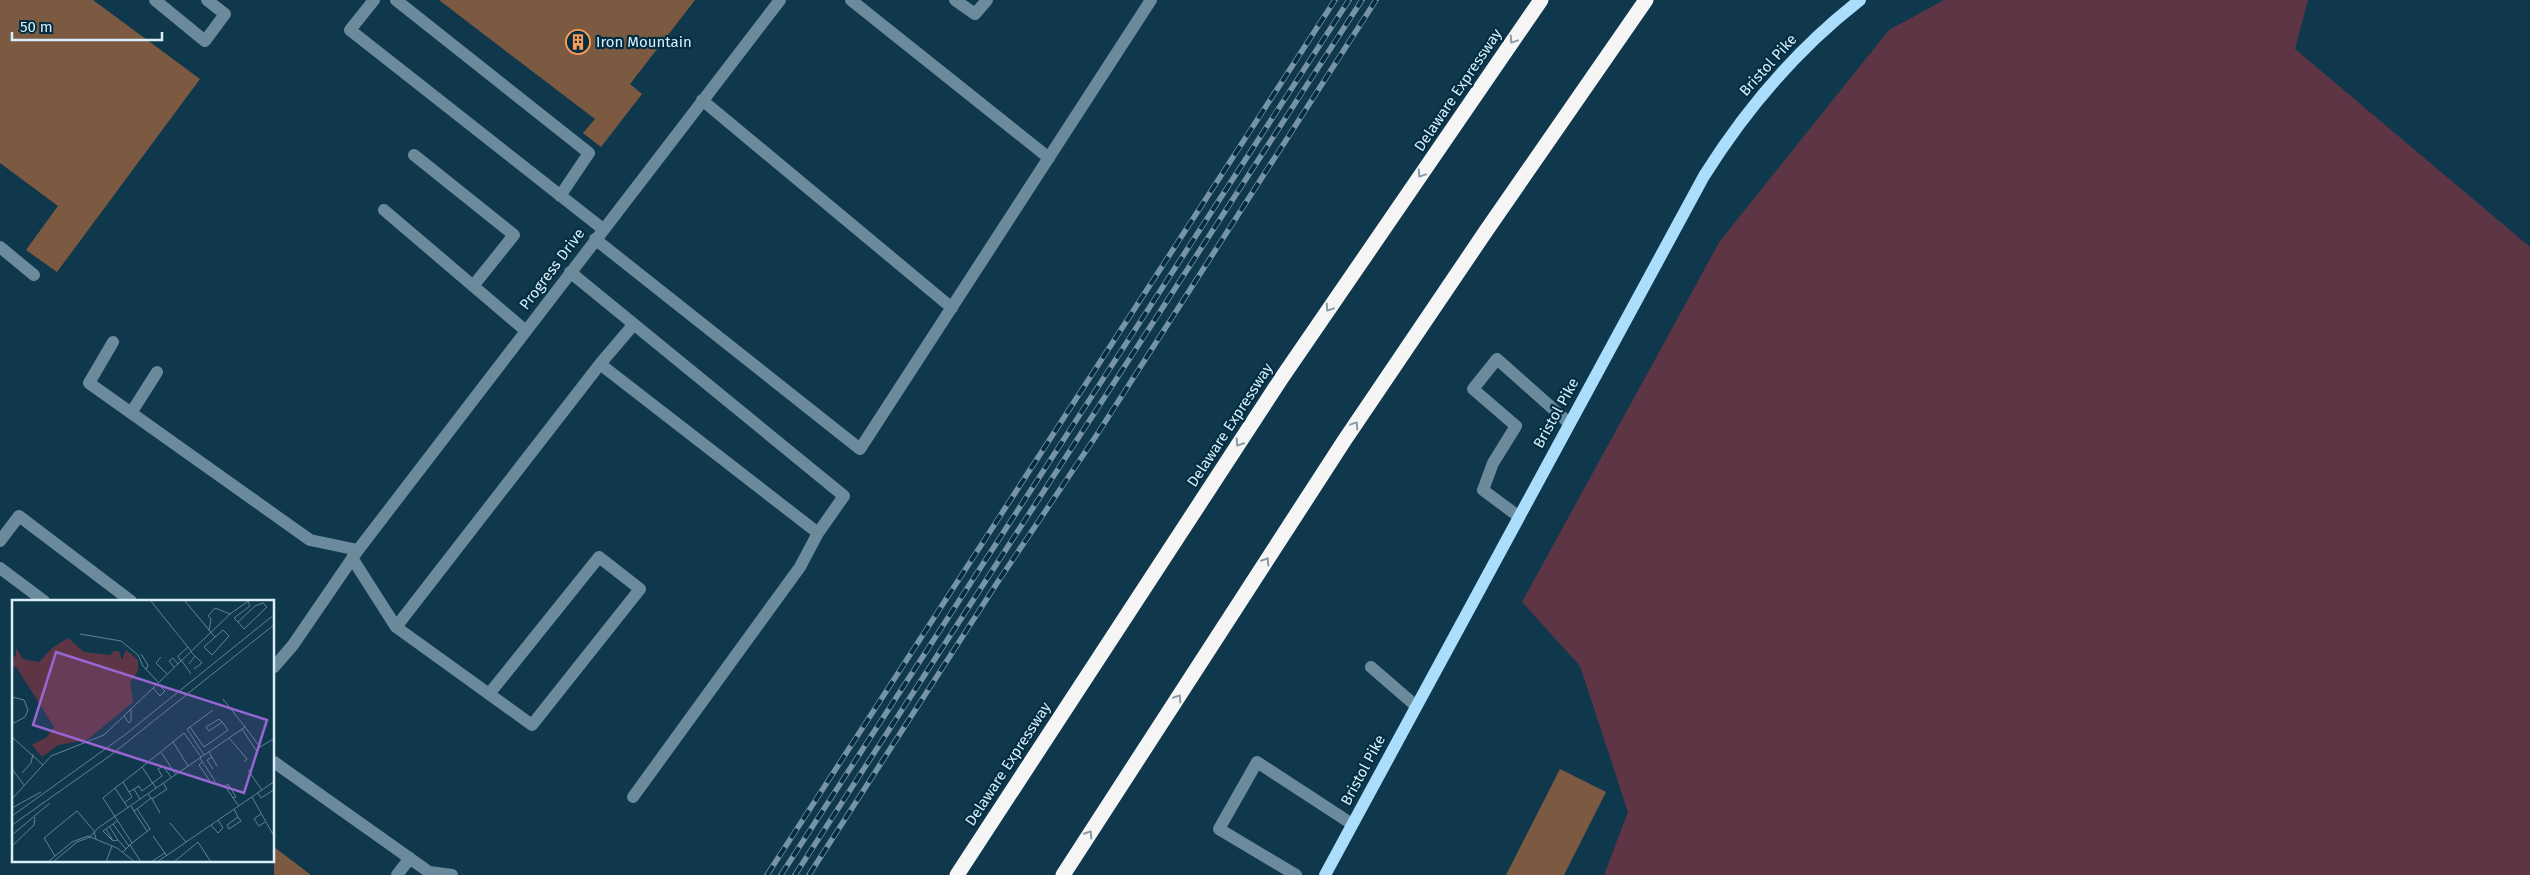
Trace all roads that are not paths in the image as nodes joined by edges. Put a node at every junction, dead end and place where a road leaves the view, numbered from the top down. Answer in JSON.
{"nodes":[{"id":1,"x":155,"y":0,"type":"edge"},
{"id":2,"x":207,"y":0,"type":"edge"},
{"id":3,"x":374,"y":0,"type":"edge"},
{"id":4,"x":396,"y":0,"type":"edge"},
{"id":5,"x":780,"y":0,"type":"edge"},
{"id":6,"x":850,"y":0,"type":"edge"},
{"id":7,"x":955,"y":0,"type":"edge"},
{"id":8,"x":987,"y":0,"type":"edge"},
{"id":9,"x":1152,"y":0,"type":"edge"},
{"id":10,"x":1541,"y":0,"type":"edge"},
{"id":11,"x":1646,"y":0,"type":"edge"},
{"id":12,"x":1860,"y":0,"type":"edge"},
{"id":13,"x":702,"y":100,"type":"junction"},
{"id":14,"x":414,"y":155,"type":"dead end"},
{"id":15,"x":1048,"y":158,"type":"junction"},
{"id":16,"x":560,"y":196,"type":"junction"},
{"id":17,"x":384,"y":210,"type":"dead end"},
{"id":18,"x":599,"y":234,"type":"junction"},
{"id":19,"x":0,"y":247,"type":"edge"},
{"id":20,"x":570,"y":272,"type":"junction"},
{"id":21,"x":34,"y":275,"type":"dead end"},
{"id":22,"x":474,"y":286,"type":"junction"},
{"id":23,"x":952,"y":308,"type":"junction"},
{"id":24,"x":634,"y":324,"type":"junction"},
{"id":25,"x":526,"y":331,"type":"junction"},
{"id":26,"x":113,"y":342,"type":"dead end"},
{"id":27,"x":600,"y":364,"type":"junction"},
{"id":28,"x":156,"y":372,"type":"dead end"},
{"id":29,"x":131,"y":413,"type":"junction"},
{"id":30,"x":1569,"y":423,"type":"junction"},
{"id":31,"x":1518,"y":516,"type":"junction"},
{"id":32,"x":818,"y":534,"type":"junction"},
{"id":33,"x":0,"y":540,"type":"edge"},
{"id":34,"x":355,"y":554,"type":"junction"},
{"id":35,"x":0,"y":568,"type":"edge"},
{"id":36,"x":43,"y":600,"type":"edge"},
{"id":37,"x":130,"y":600,"type":"edge"},
{"id":38,"x":396,"y":627,"type":"junction"},
{"id":39,"x":275,"y":666,"type":"edge"},
{"id":40,"x":1371,"y":667,"type":"dead end"},
{"id":41,"x":490,"y":694,"type":"junction"},
{"id":42,"x":1416,"y":706,"type":"junction"},
{"id":43,"x":275,"y":763,"type":"edge"},
{"id":44,"x":633,"y":797,"type":"dead end"},
{"id":45,"x":1352,"y":824,"type":"junction"},
{"id":46,"x":410,"y":858,"type":"junction"},
{"id":47,"x":397,"y":875,"type":"edge"},
{"id":48,"x":452,"y":875,"type":"edge"},
{"id":49,"x":957,"y":875,"type":"edge"},
{"id":50,"x":1063,"y":875,"type":"edge"},
{"id":51,"x":1296,"y":875,"type":"edge"},
{"id":52,"x":1325,"y":875,"type":"edge"}],
"edges":[{"from":1,"to":2,"type":"street"},
{"from":3,"to":16,"type":"street"},
{"from":4,"to":16,"type":"street"},
{"from":5,"to":13,"type":"street","name":"Progress Drive"},
{"from":6,"to":15,"type":"street"},
{"from":7,"to":8,"type":"street"},
{"from":9,"to":15,"type":"street"},
{"from":10,"to":49,"type":"highway","name":"Delaware Expressway","one_way":true},
{"from":50,"to":11,"type":"highway","one_way":true},
{"from":12,"to":30,"type":"main road","name":"Bristol Pike"},
{"from":13,"to":18,"type":"street","name":"Progress Drive"},
{"from":13,"to":23,"type":"street"},
{"from":14,"to":22,"type":"street"},
{"from":15,"to":23,"type":"street"},
{"from":16,"to":18,"type":"street"},
{"from":17,"to":22,"type":"street"},
{"from":18,"to":20,"type":"street","name":"Progress Drive"},
{"from":18,"to":23,"type":"street"},
{"from":19,"to":21,"type":"street"},
{"from":20,"to":24,"type":"street"},
{"from":20,"to":25,"type":"street","name":"Progress Drive"},
{"from":22,"to":25,"type":"street"},
{"from":24,"to":27,"type":"street"},
{"from":24,"to":32,"type":"street"},
{"from":25,"to":34,"type":"street","name":"Progress Drive"},
{"from":26,"to":29,"type":"street"},
{"from":27,"to":32,"type":"street"},
{"from":27,"to":38,"type":"street"},
{"from":28,"to":29,"type":"street"},
{"from":29,"to":34,"type":"street"},
{"from":30,"to":31,"type":"main road","name":"Bristol Pike"},
{"from":30,"to":31,"type":"street"},
{"from":31,"to":42,"type":"main road","name":"Bristol Pike"},
{"from":32,"to":44,"type":"street"},
{"from":33,"to":37,"type":"street"},
{"from":34,"to":38,"type":"street"},
{"from":34,"to":39,"type":"street","name":"Progress Drive"},
{"from":35,"to":36,"type":"street"},
{"from":38,"to":41,"type":"street"},
{"from":40,"to":42,"type":"street"},
{"from":41,"to":41,"type":"street"},
{"from":42,"to":45,"type":"main road","name":"Bristol Pike"},
{"from":43,"to":46,"type":"street"},
{"from":45,"to":51,"type":"street"},
{"from":45,"to":52,"type":"main road","name":"Bristol Pike"},
{"from":46,"to":47,"type":"street"},
{"from":46,"to":48,"type":"street"}]}
